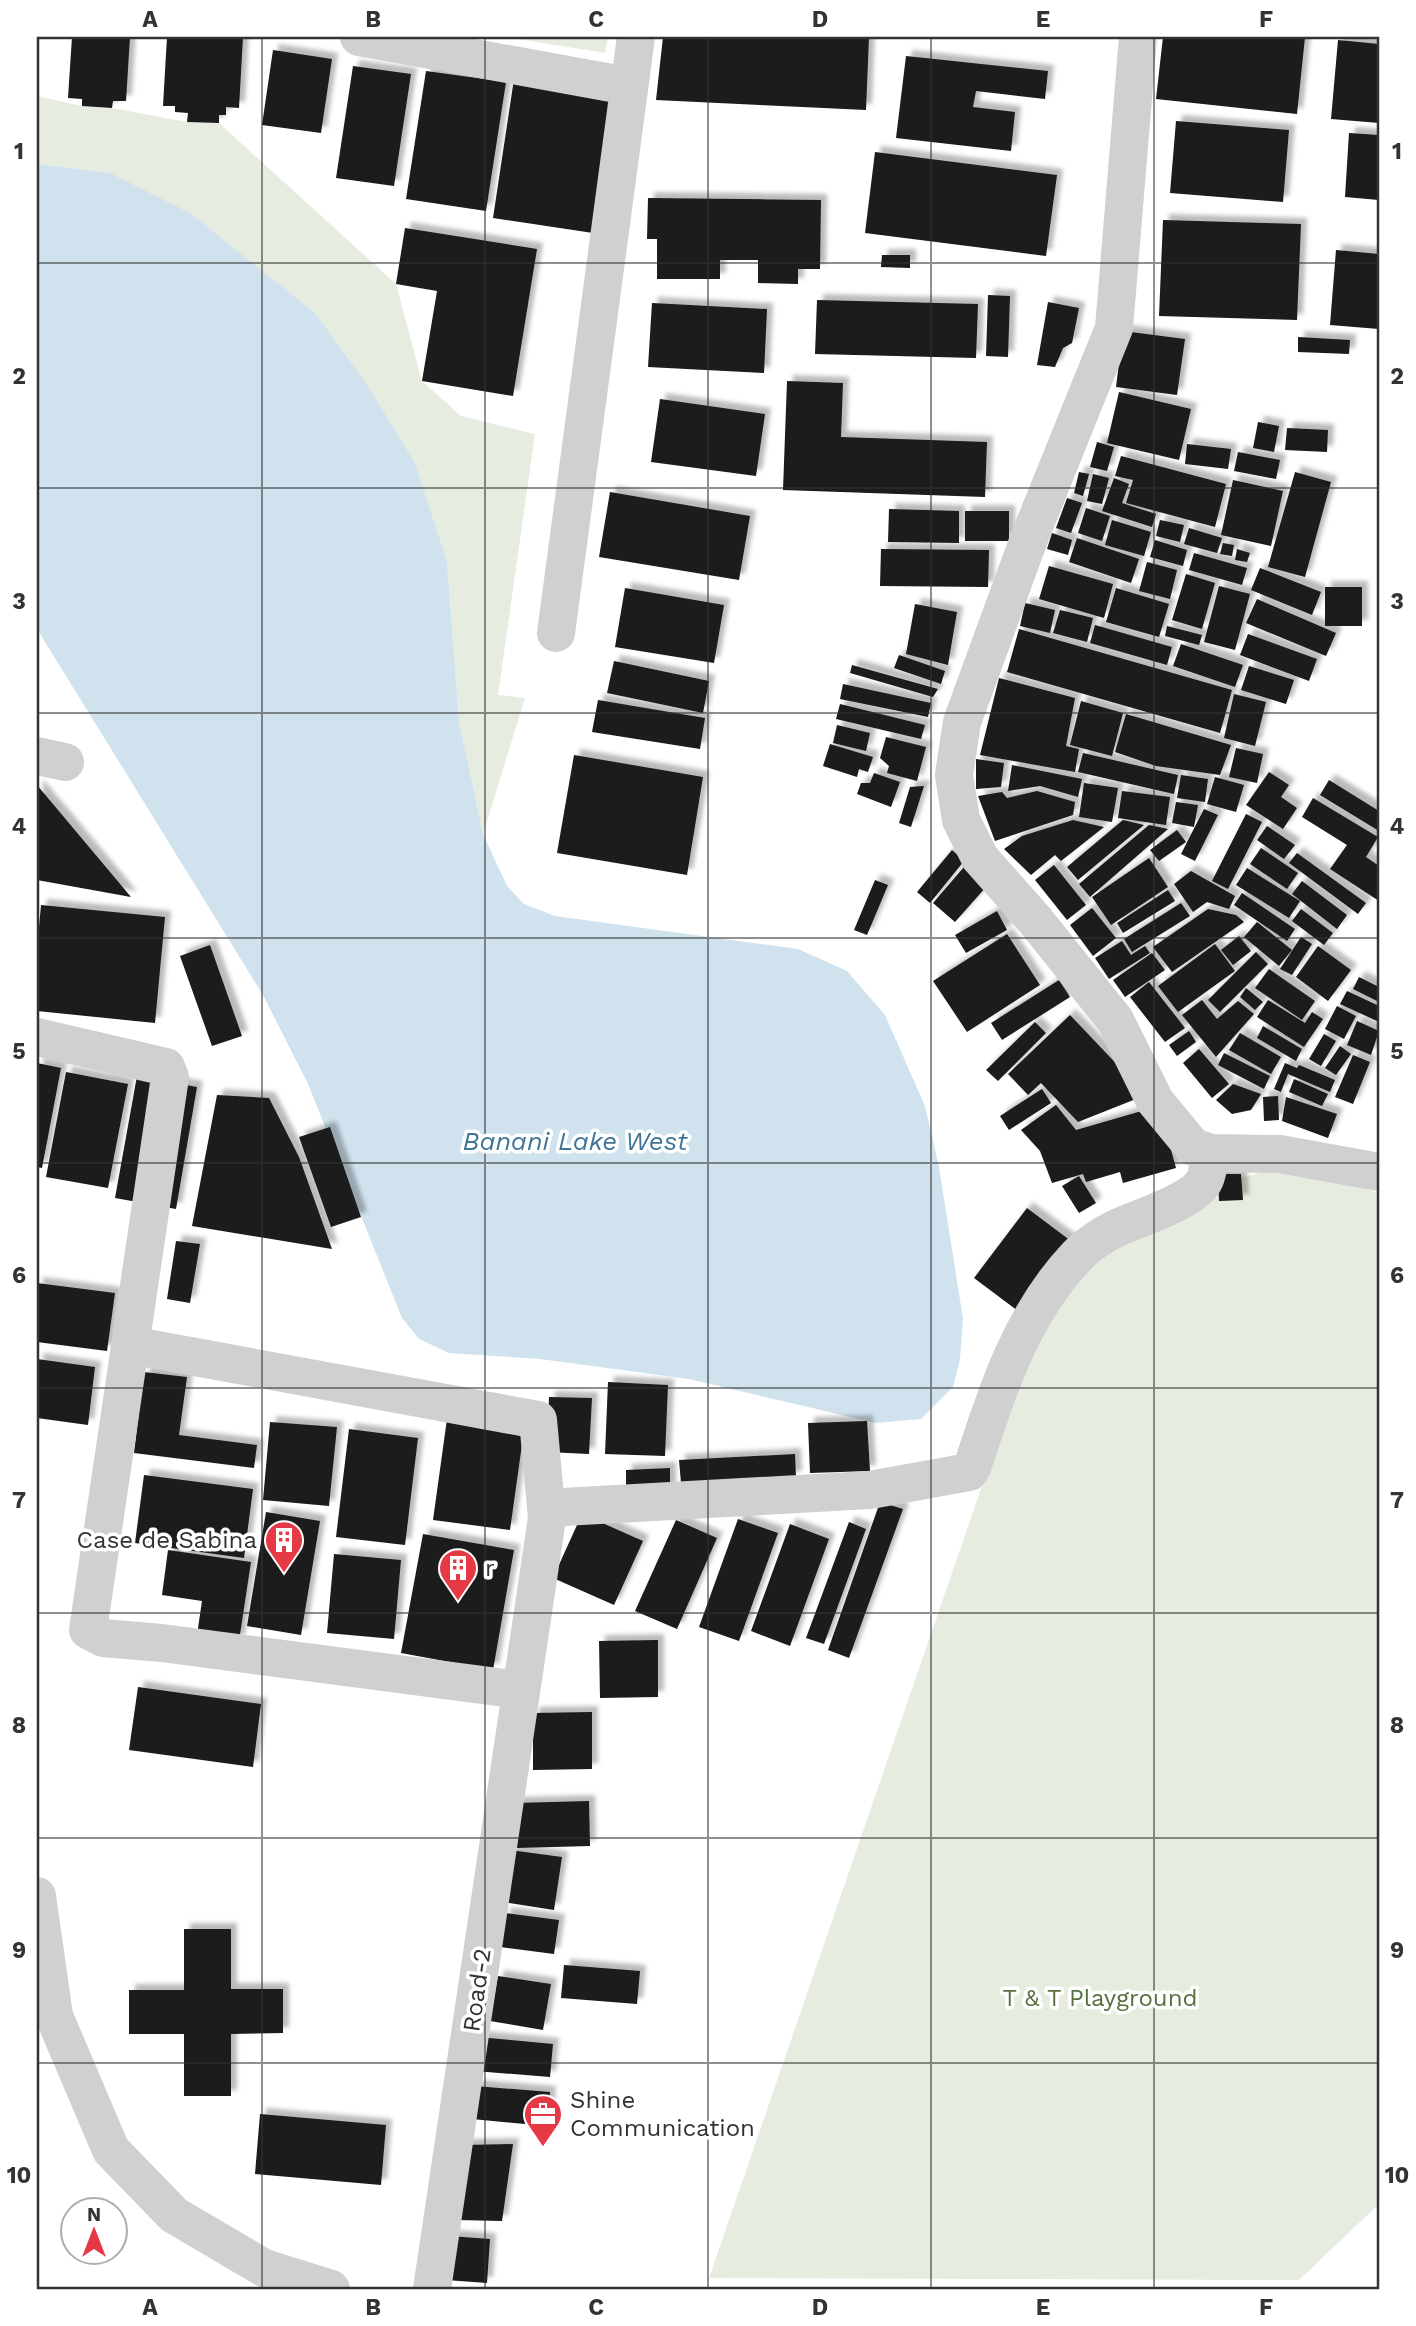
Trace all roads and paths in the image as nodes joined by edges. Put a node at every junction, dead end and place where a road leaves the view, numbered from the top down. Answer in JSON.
{"nodes":[{"id":1,"x":359,"y":37,"type":"edge"},
{"id":2,"x":636,"y":37,"type":"edge"},
{"id":3,"x":1138,"y":37,"type":"edge"},
{"id":4,"x":628,"y":86,"type":"junction"},
{"id":5,"x":556,"y":633,"type":"dead end"},
{"id":6,"x":37,"y":1037,"type":"edge"},
{"id":7,"x":1211,"y":1153,"type":"junction"},
{"id":8,"x":1379,"y":1172,"type":"edge"},
{"id":9,"x":130,"y":1345,"type":"junction"},
{"id":10,"x":547,"y":1518,"type":"junction"},
{"id":11,"x":521,"y":1690,"type":"junction"},
{"id":12,"x":37,"y":1896,"type":"edge"},
{"id":13,"x":331,"y":2289,"type":"edge"},
{"id":14,"x":432,"y":2289,"type":"edge"}],
"edges":[{"from":1,"to":4,"type":"street"},
{"from":2,"to":4,"type":"street"},
{"from":3,"to":7,"type":"street"},
{"from":4,"to":5,"type":"street"},
{"from":6,"to":9,"type":"street"},
{"from":7,"to":8,"type":"street"},
{"from":7,"to":10,"type":"street"},
{"from":9,"to":10,"type":"street","name":"Road-2"},
{"from":9,"to":11,"type":"street"},
{"from":10,"to":11,"type":"street","name":"Road-2"},
{"from":11,"to":14,"type":"street","name":"Road-2"},
{"from":12,"to":13,"type":"street"}]}
